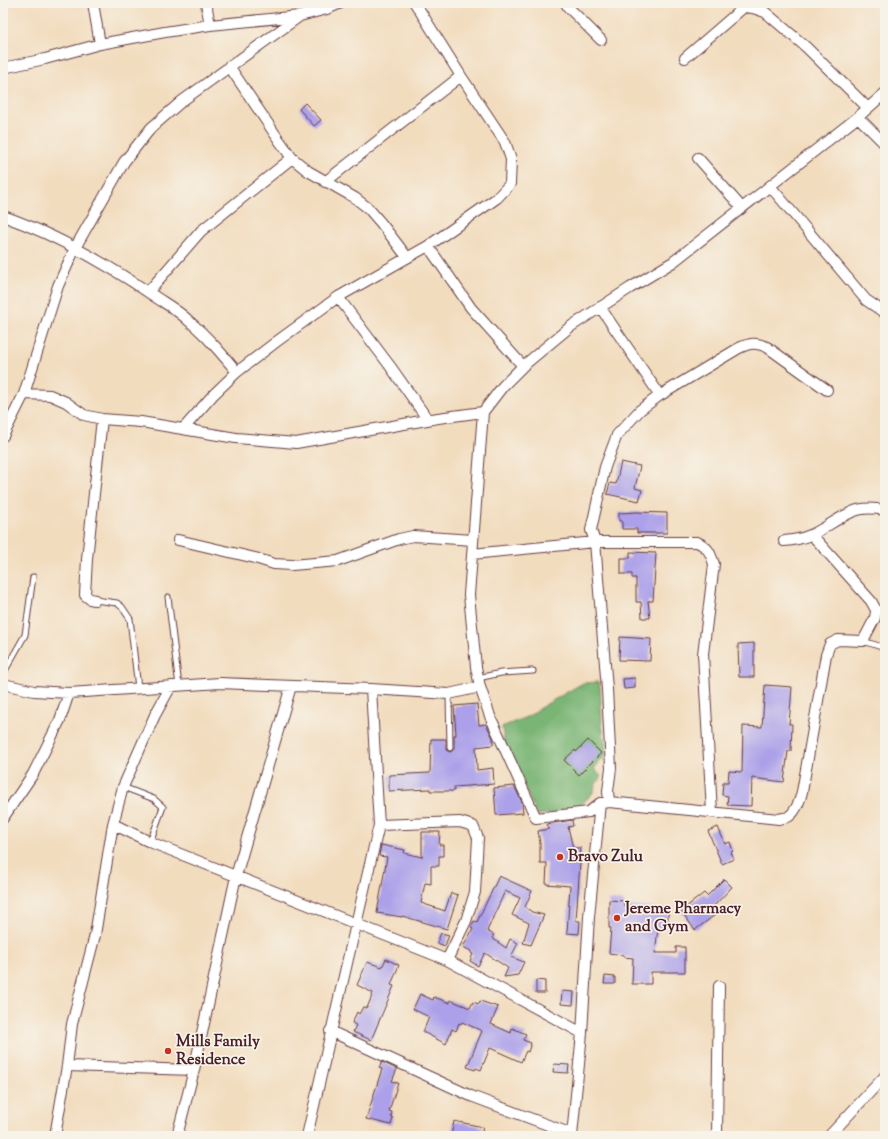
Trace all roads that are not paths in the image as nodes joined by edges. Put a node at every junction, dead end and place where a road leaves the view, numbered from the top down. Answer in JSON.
{"nodes":[{"id":1,"x":93,"y":3,"type":"edge"},
{"id":2,"x":206,"y":3,"type":"edge"},
{"id":3,"x":340,"y":3,"type":"edge"},
{"id":4,"x":415,"y":3,"type":"edge"},
{"id":5,"x":566,"y":3,"type":"edge"},
{"id":6,"x":300,"y":16,"type":"junction"},
{"id":7,"x":210,"y":26,"type":"junction"},
{"id":8,"x":601,"y":40,"type":"dead end"},
{"id":9,"x":100,"y":44,"type":"junction"},
{"id":10,"x":685,"y":58,"type":"dead end"},
{"id":11,"x":229,"y":66,"type":"junction"},
{"id":12,"x":3,"y":68,"type":"edge"},
{"id":13,"x":461,"y":76,"type":"junction"},
{"id":14,"x":885,"y":93,"type":"edge"},
{"id":15,"x":868,"y":108,"type":"junction"},
{"id":16,"x":858,"y":117,"type":"junction"},
{"id":17,"x":885,"y":144,"type":"edge"},
{"id":18,"x":292,"y":158,"type":"junction"},
{"id":19,"x":698,"y":158,"type":"dead end"},
{"id":20,"x":325,"y":182,"type":"junction"},
{"id":21,"x":770,"y":186,"type":"junction"},
{"id":22,"x":742,"y":208,"type":"junction"},
{"id":23,"x":3,"y":216,"type":"edge"},
{"id":24,"x":428,"y":246,"type":"junction"},
{"id":25,"x":75,"y":248,"type":"junction"},
{"id":26,"x":407,"y":257,"type":"junction"},
{"id":27,"x":148,"y":292,"type":"junction"},
{"id":28,"x":338,"y":297,"type":"junction"},
{"id":29,"x":600,"y":307,"type":"junction"},
{"id":30,"x":885,"y":313,"type":"edge"},
{"id":31,"x":523,"y":366,"type":"junction"},
{"id":32,"x":237,"y":372,"type":"junction"},
{"id":33,"x":827,"y":390,"type":"dead end"},
{"id":34,"x":24,"y":394,"type":"junction"},
{"id":35,"x":659,"y":396,"type":"junction"},
{"id":36,"x":483,"y":412,"type":"junction"},
{"id":37,"x":102,"y":419,"type":"junction"},
{"id":38,"x":428,"y":420,"type":"junction"},
{"id":39,"x":183,"y":429,"type":"junction"},
{"id":40,"x":3,"y":436,"type":"edge"},
{"id":41,"x":885,"y":510,"type":"edge"},
{"id":42,"x":812,"y":535,"type":"junction"},
{"id":43,"x":178,"y":540,"type":"dead end"},
{"id":44,"x":473,"y":540,"type":"junction"},
{"id":45,"x":784,"y":540,"type":"dead end"},
{"id":46,"x":595,"y":542,"type":"junction"},
{"id":47,"x":472,"y":554,"type":"junction"},
{"id":48,"x":32,"y":577,"type":"dead end"},
{"id":49,"x":168,"y":597,"type":"dead end"},
{"id":50,"x":95,"y":600,"type":"joint"},
{"id":51,"x":863,"y":641,"type":"junction"},
{"id":52,"x":885,"y":648,"type":"edge"},
{"id":53,"x":533,"y":670,"type":"dead end"},
{"id":54,"x":3,"y":674,"type":"edge"},
{"id":55,"x":479,"y":683,"type":"junction"},
{"id":56,"x":3,"y":684,"type":"edge"},
{"id":57,"x":175,"y":686,"type":"junction"},
{"id":58,"x":291,"y":686,"type":"junction"},
{"id":59,"x":138,"y":688,"type":"junction"},
{"id":60,"x":371,"y":689,"type":"junction"},
{"id":61,"x":69,"y":693,"type":"junction"},
{"id":62,"x":449,"y":694,"type":"junction"},
{"id":63,"x":450,"y":748,"type":"dead end"},
{"id":64,"x":123,"y":787,"type":"junction"},
{"id":65,"x":605,"y":803,"type":"junction"},
{"id":66,"x":712,"y":812,"type":"junction"},
{"id":67,"x":3,"y":818,"type":"edge"},
{"id":68,"x":113,"y":824,"type":"junction"},
{"id":69,"x":379,"y":825,"type":"junction"},
{"id":70,"x":150,"y":842,"type":"junction"},
{"id":71,"x":236,"y":876,"type":"junction"},
{"id":72,"x":356,"y":924,"type":"junction"},
{"id":73,"x":447,"y":960,"type":"junction"},
{"id":74,"x":719,"y":986,"type":"dead end"},
{"id":75,"x":330,"y":1032,"type":"junction"},
{"id":76,"x":582,"y":1033,"type":"junction"},
{"id":77,"x":67,"y":1066,"type":"junction"},
{"id":78,"x":194,"y":1070,"type":"junction"},
{"id":79,"x":885,"y":1076,"type":"edge"},
{"id":80,"x":572,"y":1135,"type":"edge"},
{"id":81,"x":55,"y":1136,"type":"edge"},
{"id":82,"x":177,"y":1136,"type":"edge"},
{"id":83,"x":307,"y":1136,"type":"edge"},
{"id":84,"x":717,"y":1136,"type":"edge"},
{"id":85,"x":829,"y":1136,"type":"edge"}],
"edges":[{"from":1,"to":9,"type":"street"},
{"from":2,"to":7,"type":"street"},
{"from":3,"to":6,"type":"street"},
{"from":4,"to":13,"type":"street"},
{"from":5,"to":8,"type":"street"},
{"from":6,"to":7,"type":"street"},
{"from":6,"to":11,"type":"street"},
{"from":7,"to":9,"type":"street"},
{"from":9,"to":12,"type":"street"},
{"from":10,"to":15,"type":"street"},
{"from":11,"to":18,"type":"street"},
{"from":11,"to":25,"type":"street"},
{"from":13,"to":20,"type":"street"},
{"from":13,"to":24,"type":"street"},
{"from":14,"to":15,"type":"street"},
{"from":15,"to":16,"type":"street"},
{"from":16,"to":17,"type":"street"},
{"from":16,"to":21,"type":"street"},
{"from":18,"to":20,"type":"street"},
{"from":18,"to":27,"type":"street"},
{"from":19,"to":22,"type":"street"},
{"from":20,"to":26,"type":"street"},
{"from":21,"to":22,"type":"street"},
{"from":21,"to":30,"type":"street"},
{"from":22,"to":29,"type":"street"},
{"from":23,"to":25,"type":"street"},
{"from":24,"to":26,"type":"street"},
{"from":24,"to":31,"type":"street"},
{"from":25,"to":27,"type":"street"},
{"from":25,"to":34,"type":"street"},
{"from":26,"to":28,"type":"street"},
{"from":27,"to":32,"type":"street"},
{"from":28,"to":32,"type":"street"},
{"from":28,"to":38,"type":"street"},
{"from":29,"to":31,"type":"street"},
{"from":29,"to":35,"type":"street"},
{"from":31,"to":36,"type":"street"},
{"from":32,"to":39,"type":"street"},
{"from":33,"to":35,"type":"street"},
{"from":34,"to":37,"type":"street"},
{"from":34,"to":40,"type":"street"},
{"from":35,"to":46,"type":"street"},
{"from":36,"to":38,"type":"street"},
{"from":36,"to":44,"type":"street"},
{"from":37,"to":39,"type":"street"},
{"from":37,"to":50,"type":"street"},
{"from":38,"to":39,"type":"street"},
{"from":41,"to":42,"type":"street"},
{"from":42,"to":45,"type":"street"},
{"from":42,"to":51,"type":"street"},
{"from":43,"to":44,"type":"street"},
{"from":44,"to":47,"type":"street"},
{"from":46,"to":47,"type":"street"},
{"from":46,"to":65,"type":"street"},
{"from":46,"to":66,"type":"street"},
{"from":47,"to":55,"type":"street"},
{"from":48,"to":54,"type":"lane"},
{"from":49,"to":57,"type":"lane"},
{"from":50,"to":59,"type":"lane"},
{"from":51,"to":52,"type":"lane"},
{"from":51,"to":66,"type":"street"},
{"from":53,"to":55,"type":"lane"},
{"from":55,"to":62,"type":"street"},
{"from":55,"to":65,"type":"street"},
{"from":56,"to":61,"type":"street"},
{"from":57,"to":58,"type":"street"},
{"from":57,"to":59,"type":"street"},
{"from":57,"to":64,"type":"street"},
{"from":58,"to":60,"type":"street"},
{"from":58,"to":71,"type":"street"},
{"from":59,"to":61,"type":"street"},
{"from":60,"to":62,"type":"street"},
{"from":60,"to":69,"type":"street"},
{"from":61,"to":67,"type":"street"},
{"from":62,"to":63,"type":"lane"},
{"from":64,"to":68,"type":"street"},
{"from":64,"to":70,"type":"lane"},
{"from":65,"to":66,"type":"street"},
{"from":65,"to":76,"type":"street"},
{"from":68,"to":70,"type":"street"},
{"from":68,"to":77,"type":"street"},
{"from":69,"to":72,"type":"street"},
{"from":69,"to":73,"type":"street"},
{"from":70,"to":71,"type":"street"},
{"from":71,"to":72,"type":"street"},
{"from":71,"to":78,"type":"street"},
{"from":72,"to":73,"type":"street"},
{"from":72,"to":75,"type":"street"},
{"from":73,"to":76,"type":"street"},
{"from":74,"to":84,"type":"street"},
{"from":75,"to":80,"type":"street"},
{"from":75,"to":83,"type":"street"},
{"from":76,"to":80,"type":"street"},
{"from":77,"to":78,"type":"street"},
{"from":77,"to":81,"type":"street"},
{"from":78,"to":82,"type":"street"},
{"from":79,"to":85,"type":"street"}]}
